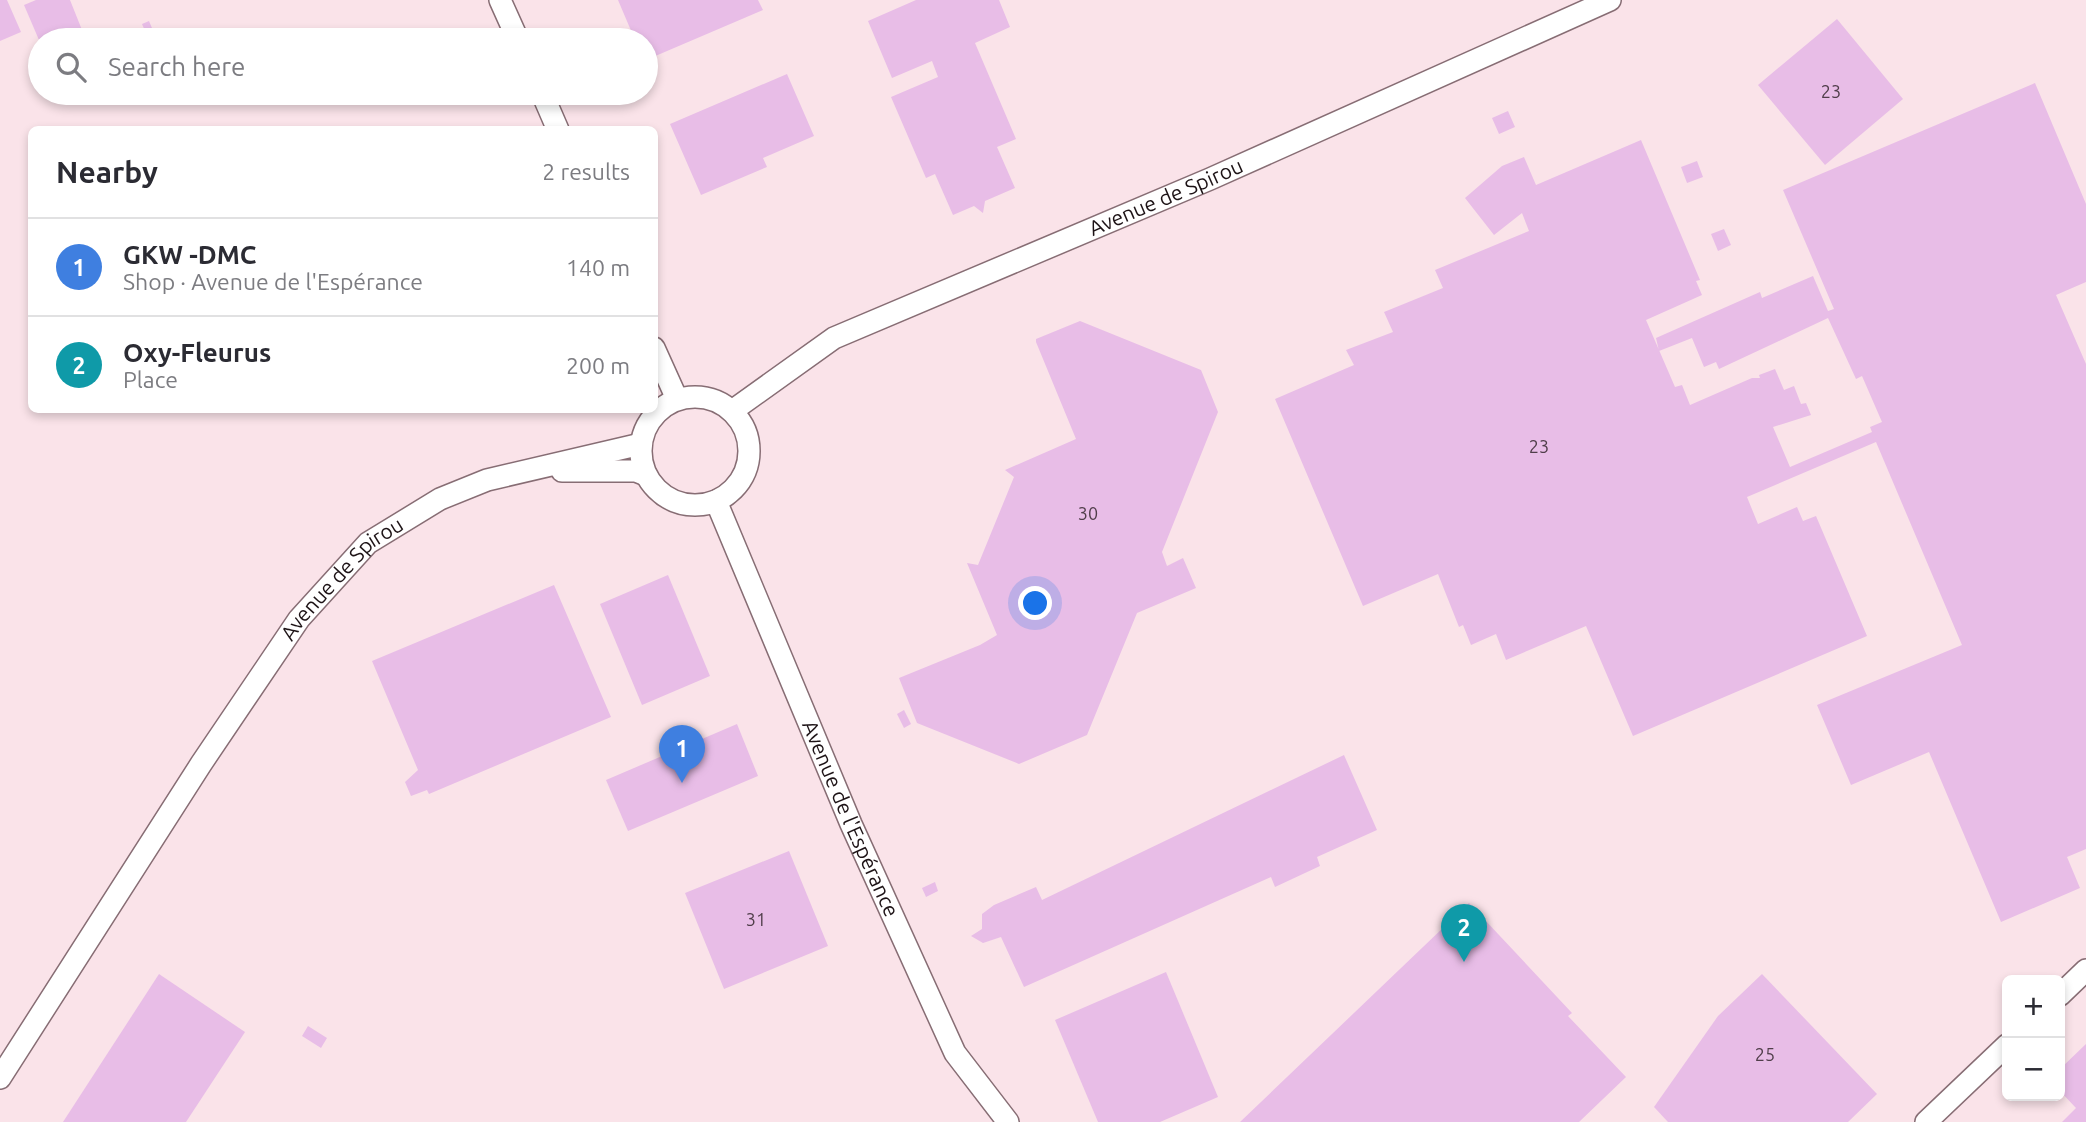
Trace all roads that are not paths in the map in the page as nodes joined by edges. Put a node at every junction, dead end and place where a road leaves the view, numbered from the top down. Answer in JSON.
{"nodes":[{"id":1,"x":500,"y":0,"type":"edge"},
{"id":2,"x":1610,"y":0,"type":"edge"},
{"id":3,"x":513,"y":28,"type":"edge"},
{"id":4,"x":547,"y":105,"type":"edge"},
{"id":5,"x":556,"y":126,"type":"edge"},
{"id":6,"x":658,"y":357,"type":"edge"},
{"id":7,"x":677,"y":399,"type":"junction"},
{"id":8,"x":732,"y":411,"type":"junction"},
{"id":9,"x":658,"y":412,"type":"edge"},
{"id":10,"x":657,"y":413,"type":"edge"},
{"id":11,"x":641,"y":443,"type":"junction"},
{"id":12,"x":543,"y":468,"type":"junction"},
{"id":13,"x":646,"y":475,"type":"junction"},
{"id":14,"x":716,"y":501,"type":"junction"},
{"id":15,"x":2086,"y":970,"type":"edge"},
{"id":16,"x":2065,"y":990,"type":"edge"},
{"id":17,"x":2002,"y":1050,"type":"edge"},
{"id":18,"x":0,"y":1078,"type":"edge"},
{"id":19,"x":1008,"y":1122,"type":"edge"},
{"id":20,"x":1926,"y":1122,"type":"edge"}],
"edges":[{"from":1,"to":3,"type":"street"},
{"from":2,"to":8,"type":"street","name":"Avenue de Spirou"},
{"from":4,"to":5,"type":"street"},
{"from":6,"to":7,"type":"street"},
{"from":7,"to":8,"type":"street"},
{"from":7,"to":9,"type":"street"},
{"from":8,"to":14,"type":"street"},
{"from":10,"to":11,"type":"street"},
{"from":11,"to":12,"type":"street","name":"Avenue de Spirou"},
{"from":11,"to":13,"type":"street"},
{"from":12,"to":13,"type":"street","name":"Avenue de Spirou"},
{"from":12,"to":18,"type":"street","name":"Avenue de Spirou"},
{"from":13,"to":14,"type":"street"},
{"from":14,"to":19,"type":"street","name":"Avenue de l'Espérance"},
{"from":15,"to":16,"type":"street"},
{"from":17,"to":20,"type":"street"}]}
